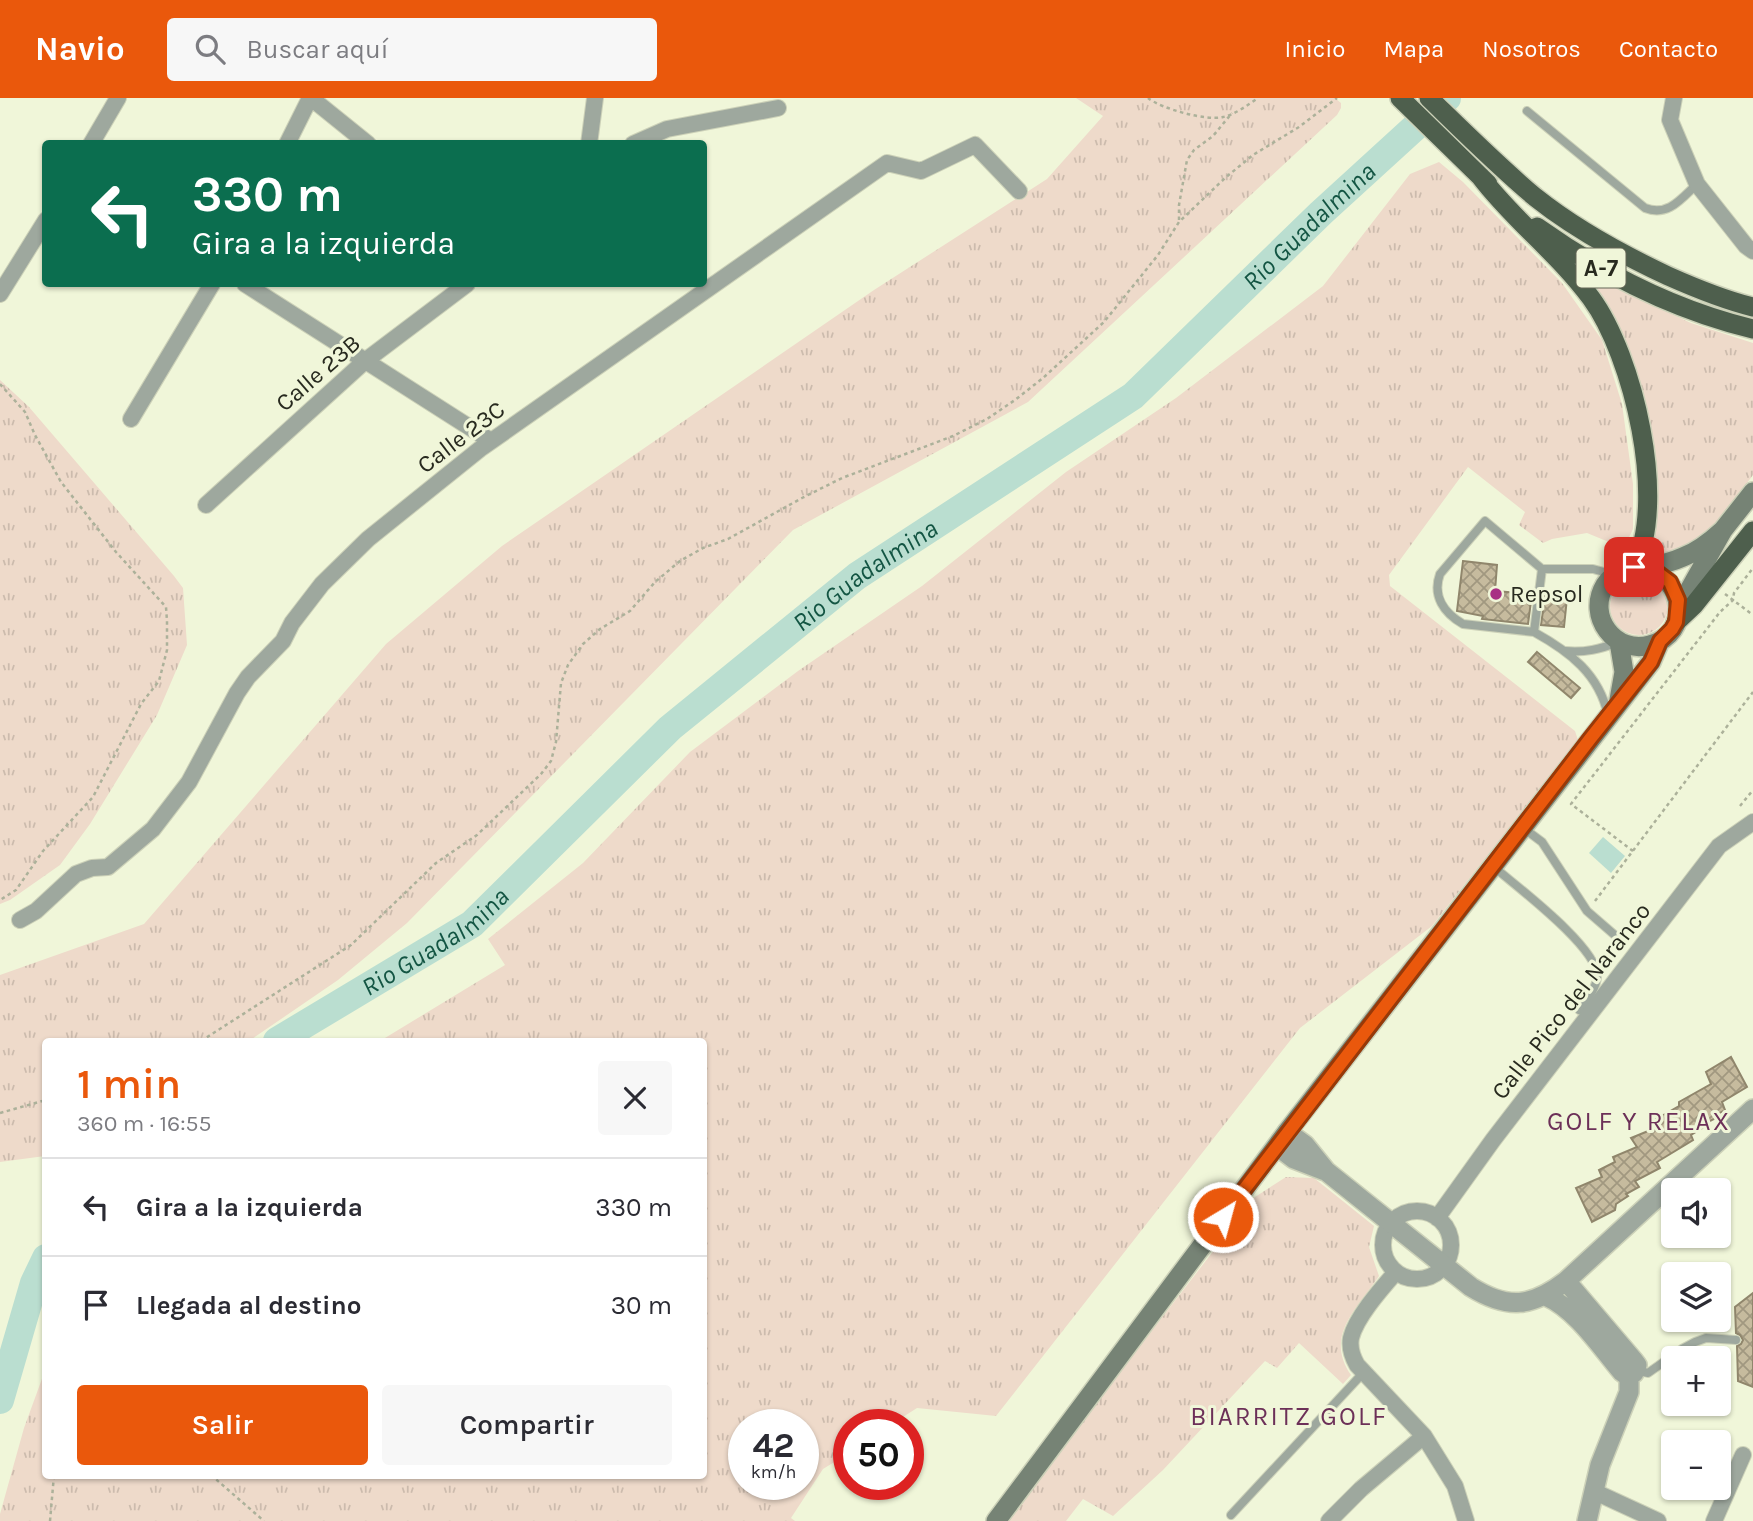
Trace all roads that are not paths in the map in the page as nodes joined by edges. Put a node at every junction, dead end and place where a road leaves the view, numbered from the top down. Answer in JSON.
{"nodes":[{"id":1,"x":118,"y":98,"type":"edge"},
{"id":2,"x":310,"y":98,"type":"edge"},
{"id":3,"x":595,"y":98,"type":"edge"},
{"id":4,"x":1400,"y":98,"type":"edge"},
{"id":5,"x":1430,"y":98,"type":"edge"},
{"id":6,"x":1674,"y":98,"type":"edge"},
{"id":7,"x":778,"y":108,"type":"dead end"},
{"id":8,"x":1527,"y":111,"type":"dead end"},
{"id":9,"x":93,"y":140,"type":"edge"},
{"id":10,"x":289,"y":140,"type":"edge"},
{"id":11,"x":363,"y":140,"type":"edge"},
{"id":12,"x":590,"y":140,"type":"edge"},
{"id":13,"x":642,"y":140,"type":"edge"},
{"id":14,"x":1475,"y":172,"type":"junction"},
{"id":15,"x":1698,"y":184,"type":"junction"},
{"id":16,"x":1019,"y":191,"type":"dead end"},
{"id":17,"x":42,"y":226,"type":"edge"},
{"id":18,"x":1753,"y":251,"type":"edge"},
{"id":19,"x":210,"y":287,"type":"edge"},
{"id":20,"x":250,"y":287,"type":"edge"},
{"id":21,"x":463,"y":287,"type":"edge"},
{"id":22,"x":0,"y":294,"type":"edge"},
{"id":23,"x":1753,"y":307,"type":"edge"},
{"id":24,"x":1753,"y":329,"type":"edge"},
{"id":25,"x":365,"y":361,"type":"junction"},
{"id":26,"x":131,"y":419,"type":"dead end"},
{"id":27,"x":491,"y":442,"type":"junction"},
{"id":28,"x":1753,"y":492,"type":"edge"},
{"id":29,"x":206,"y":505,"type":"dead end"},
{"id":30,"x":1723,"y":530,"type":"junction"},
{"id":31,"x":1753,"y":531,"type":"edge"},
{"id":32,"x":1639,"y":567,"type":"junction"},
{"id":33,"x":1542,"y":569,"type":"junction"},
{"id":34,"x":1614,"y":575,"type":"junction"},
{"id":35,"x":1677,"y":616,"type":"junction"},
{"id":36,"x":1534,"y":632,"type":"junction"},
{"id":37,"x":1660,"y":641,"type":"junction"},
{"id":38,"x":1619,"y":642,"type":"junction"},
{"id":39,"x":1564,"y":651,"type":"junction"},
{"id":40,"x":1613,"y":710,"type":"junction"},
{"id":41,"x":1753,"y":822,"type":"edge"},
{"id":42,"x":1522,"y":827,"type":"junction"},
{"id":43,"x":1492,"y":866,"type":"junction"},
{"id":44,"x":20,"y":920,"type":"dead end"},
{"id":45,"x":1617,"y":937,"type":"dead end"},
{"id":46,"x":1578,"y":1010,"type":"dead end"},
{"id":47,"x":1753,"y":1109,"type":"edge"},
{"id":48,"x":1282,"y":1139,"type":"junction"},
{"id":49,"x":1437,"y":1218,"type":"junction"},
{"id":50,"x":1390,"y":1223,"type":"junction"},
{"id":51,"x":1444,"y":1266,"type":"junction"},
{"id":52,"x":1396,"y":1272,"type":"junction"},
{"id":53,"x":1566,"y":1281,"type":"junction"},
{"id":54,"x":1546,"y":1296,"type":"junction"},
{"id":55,"x":1736,"y":1340,"type":"dead end"},
{"id":56,"x":1364,"y":1372,"type":"junction"},
{"id":57,"x":1632,"y":1373,"type":"junction"},
{"id":58,"x":1424,"y":1436,"type":"junction"},
{"id":59,"x":1743,"y":1455,"type":"dead end"},
{"id":60,"x":1593,"y":1490,"type":"junction"},
{"id":61,"x":1231,"y":1514,"type":"dead end"},
{"id":62,"x":996,"y":1521,"type":"edge"},
{"id":63,"x":1329,"y":1521,"type":"edge"},
{"id":64,"x":1466,"y":1521,"type":"edge"},
{"id":65,"x":1587,"y":1521,"type":"edge"},
{"id":66,"x":1658,"y":1521,"type":"edge"},
{"id":67,"x":1714,"y":1521,"type":"edge"}],
"edges":[{"from":1,"to":9,"type":"street"},
{"from":2,"to":10,"type":"street"},
{"from":2,"to":11,"type":"street"},
{"from":3,"to":12,"type":"street"},
{"from":4,"to":14,"type":"highway","number":"A-7"},
{"from":5,"to":23,"type":"highway","number":"A-7"},
{"from":6,"to":15,"type":"street"},
{"from":7,"to":13,"type":"street"},
{"from":8,"to":15,"type":"lane"},
{"from":14,"to":24,"type":"highway","number":"A-7"},
{"from":14,"to":32,"type":"highway"},
{"from":15,"to":18,"type":"street"},
{"from":16,"to":27,"type":"street","name":"Calle 23C"},
{"from":17,"to":22,"type":"street"},
{"from":19,"to":26,"type":"street"},
{"from":20,"to":25,"type":"street"},
{"from":21,"to":25,"type":"street","name":"Calle 23B"},
{"from":25,"to":27,"type":"street"},
{"from":25,"to":29,"type":"street","name":"Calle 23B"},
{"from":27,"to":44,"type":"street","name":"Calle 23C"},
{"from":28,"to":30,"type":"main road"},
{"from":30,"to":32,"type":"main road"},
{"from":30,"to":35,"type":"main road"},
{"from":31,"to":35,"type":"highway"},
{"from":32,"to":34,"type":"main road"},
{"from":32,"to":35,"type":"main road"},
{"from":33,"to":34,"type":"lane"},
{"from":33,"to":36,"type":"lane"},
{"from":33,"to":36,"type":"lane"},
{"from":34,"to":38,"type":"main road"},
{"from":35,"to":37,"type":"main road"},
{"from":36,"to":39,"type":"lane"},
{"from":37,"to":38,"type":"main road"},
{"from":37,"to":40,"type":"main road"},
{"from":38,"to":39,"type":"lane"},
{"from":38,"to":40,"type":"main road"},
{"from":39,"to":40,"type":"lane"},
{"from":40,"to":42,"type":"main road"},
{"from":41,"to":49,"type":"street","name":"Calle Pico del Naranco"},
{"from":42,"to":43,"type":"main road"},
{"from":42,"to":45,"type":"lane"},
{"from":43,"to":46,"type":"lane"},
{"from":43,"to":48,"type":"main road"},
{"from":47,"to":53,"type":"street"},
{"from":48,"to":50,"type":"street"},
{"from":48,"to":62,"type":"main road"},
{"from":49,"to":50,"type":"street"},
{"from":49,"to":51,"type":"street"},
{"from":50,"to":51,"type":"street"},
{"from":50,"to":52,"type":"street"},
{"from":51,"to":52,"type":"street"},
{"from":51,"to":54,"type":"street"},
{"from":52,"to":56,"type":"street"},
{"from":53,"to":54,"type":"street"},
{"from":53,"to":57,"type":"street"},
{"from":54,"to":57,"type":"street"},
{"from":55,"to":57,"type":"lane"},
{"from":56,"to":58,"type":"street"},
{"from":56,"to":61,"type":"lane"},
{"from":57,"to":60,"type":"street"},
{"from":58,"to":63,"type":"street"},
{"from":58,"to":64,"type":"street"},
{"from":59,"to":67,"type":"street"},
{"from":60,"to":65,"type":"street"},
{"from":60,"to":66,"type":"street"}]}
